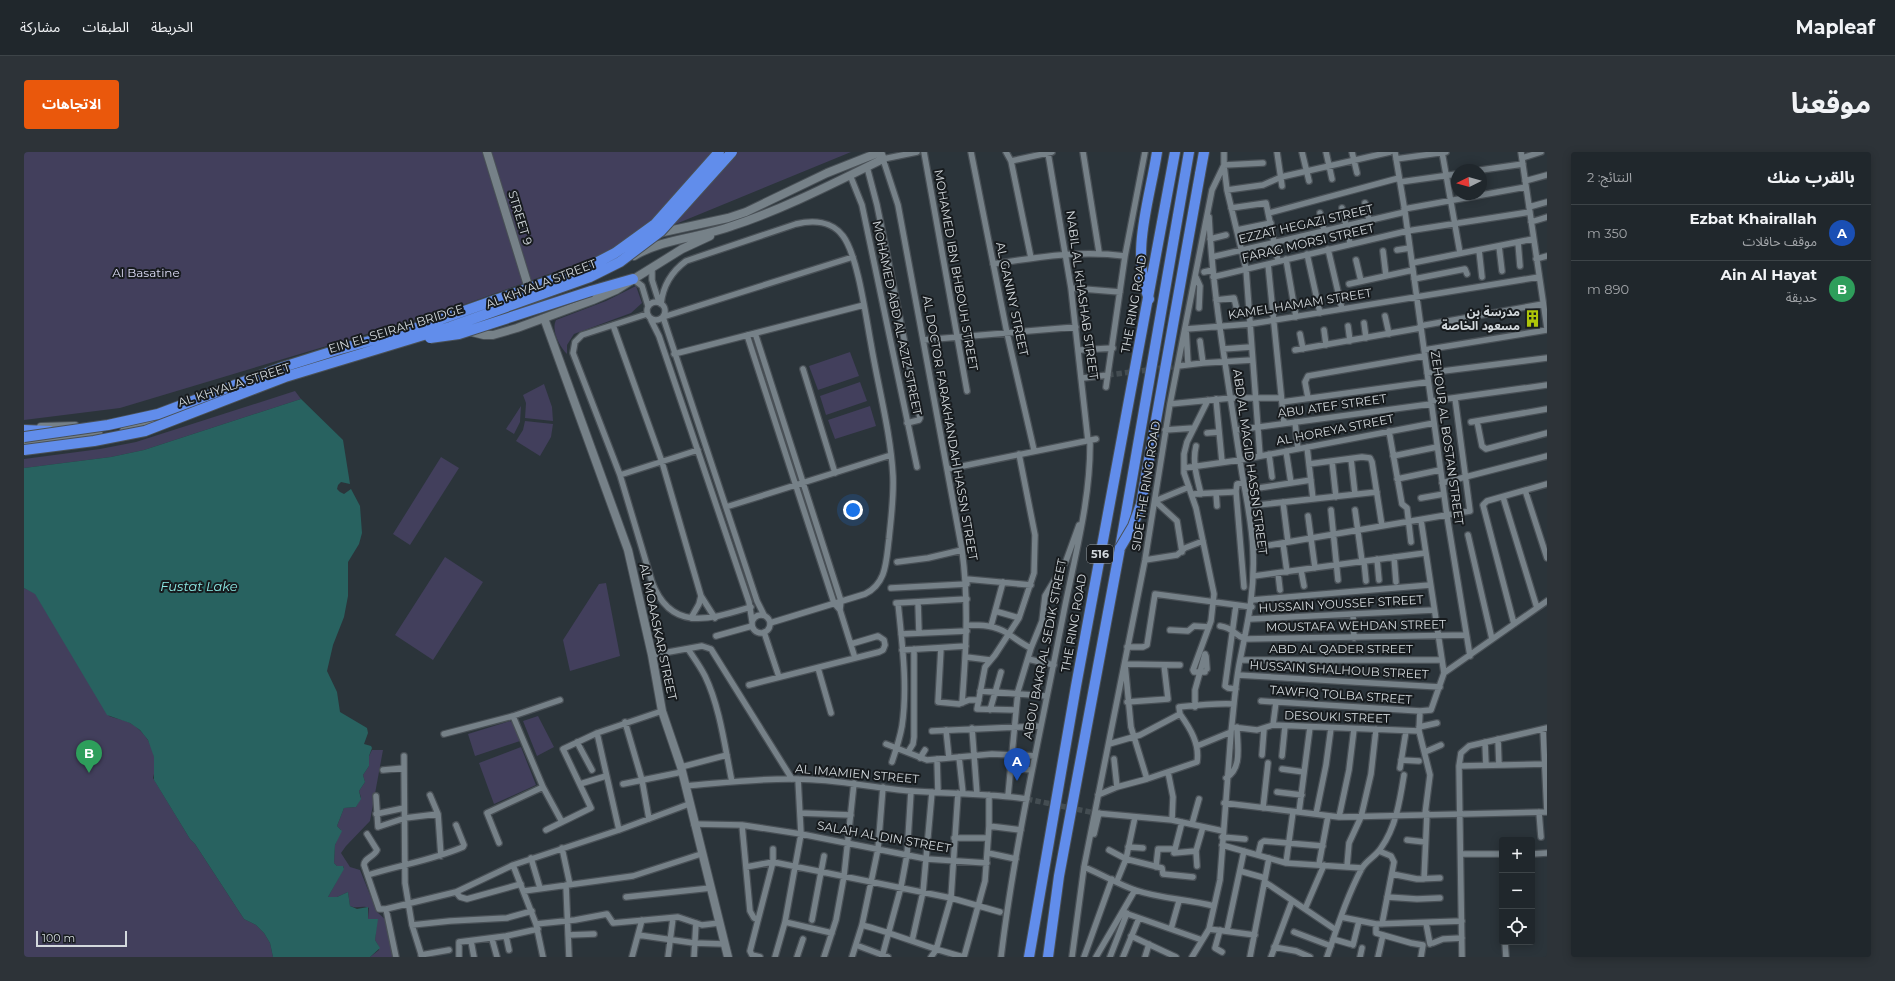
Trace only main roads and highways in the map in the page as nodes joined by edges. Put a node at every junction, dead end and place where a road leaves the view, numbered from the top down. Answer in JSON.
{"nodes":[{"id":1,"x":719,"y":152,"type":"edge"},
{"id":2,"x":732,"y":152,"type":"edge"},
{"id":3,"x":1175,"y":152,"type":"edge"},
{"id":4,"x":1189,"y":152,"type":"edge"},
{"id":5,"x":1204,"y":152,"type":"edge"},
{"id":6,"x":1156,"y":155,"type":"edge"},
{"id":7,"x":634,"y":279,"type":"road end"},
{"id":8,"x":1149,"y":299,"type":"junction"},
{"id":9,"x":420,"y":337,"type":"junction"},
{"id":10,"x":24,"y":428,"type":"edge"},
{"id":11,"x":58,"y":432,"type":"junction"},
{"id":12,"x":24,"y":437,"type":"edge"},
{"id":13,"x":24,"y":450,"type":"edge"},
{"id":14,"x":1120,"y":548,"type":"junction"},
{"id":15,"x":1029,"y":957,"type":"edge"},
{"id":16,"x":1048,"y":957,"type":"edge"}],
"edges":[{"from":1,"to":11,"type":"highway","name":"EIN EL SEIRAH BRIDGE","bridge":true},
{"from":2,"to":9,"type":"highway","name":"EIN EL SEIRAH BRIDGE","bridge":true},
{"from":3,"to":8,"type":"highway","name":"THE RING ROAD","number":"516"},
{"from":4,"to":14,"type":"highway","number":"516"},
{"from":5,"to":14,"type":"highway","bridge":true},
{"from":6,"to":8,"type":"highway"},
{"from":7,"to":9,"type":"highway","bridge":true},
{"from":8,"to":15,"type":"highway","name":"THE RING ROAD","number":"516"},
{"from":9,"to":13,"type":"highway","name":"EIN EL SEIRAH BRIDGE","bridge":true},
{"from":10,"to":11,"type":"highway","bridge":true},
{"from":11,"to":12,"type":"highway","name":"EIN EL SEIRAH BRIDGE","bridge":true},
{"from":14,"to":16,"type":"highway","number":"516"}]}
